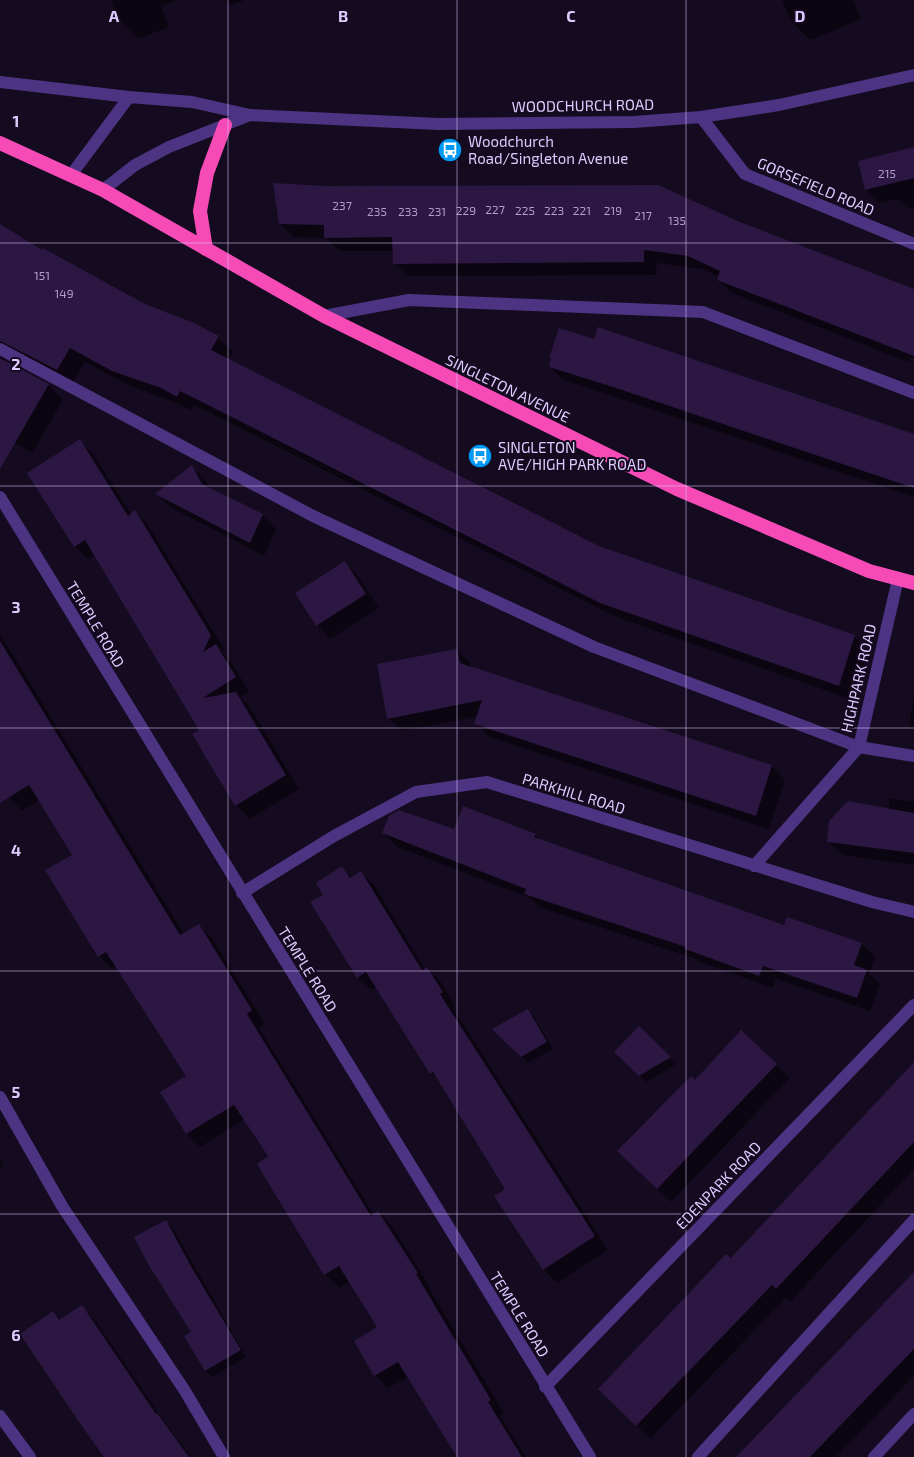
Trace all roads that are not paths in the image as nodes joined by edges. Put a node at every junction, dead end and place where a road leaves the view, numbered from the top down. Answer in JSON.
{"nodes":[{"id":1,"x":914,"y":75,"type":"edge"},
{"id":2,"x":0,"y":82,"type":"edge"},
{"id":3,"x":129,"y":98,"type":"junction"},
{"id":4,"x":250,"y":115,"type":"junction"},
{"id":5,"x":701,"y":117,"type":"junction"},
{"id":6,"x":225,"y":125,"type":"junction"},
{"id":7,"x":0,"y":143,"type":"edge"},
{"id":8,"x":71,"y":175,"type":"junction"},
{"id":9,"x":103,"y":190,"type":"junction"},
{"id":10,"x":914,"y":244,"type":"edge"},
{"id":11,"x":206,"y":249,"type":"junction"},
{"id":12,"x":324,"y":316,"type":"junction"},
{"id":13,"x":0,"y":349,"type":"edge"},
{"id":14,"x":914,"y":393,"type":"edge"},
{"id":15,"x":0,"y":497,"type":"edge"},
{"id":16,"x":898,"y":579,"type":"junction"},
{"id":17,"x":914,"y":583,"type":"edge"},
{"id":18,"x":859,"y":747,"type":"junction"},
{"id":19,"x":914,"y":756,"type":"edge"},
{"id":20,"x":754,"y":866,"type":"junction"},
{"id":21,"x":242,"y":893,"type":"junction"},
{"id":22,"x":914,"y":912,"type":"edge"},
{"id":23,"x":914,"y":1005,"type":"edge"},
{"id":24,"x":0,"y":1097,"type":"edge"},
{"id":25,"x":914,"y":1220,"type":"edge"},
{"id":26,"x":545,"y":1387,"type":"junction"},
{"id":27,"x":914,"y":1414,"type":"edge"},
{"id":28,"x":0,"y":1416,"type":"edge"},
{"id":29,"x":30,"y":1457,"type":"edge"},
{"id":30,"x":224,"y":1457,"type":"edge"},
{"id":31,"x":590,"y":1457,"type":"edge"},
{"id":32,"x":698,"y":1457,"type":"edge"},
{"id":33,"x":874,"y":1457,"type":"edge"}],
"edges":[{"from":1,"to":5,"type":"street","name":"WOODCHURCH ROAD"},
{"from":2,"to":3,"type":"street","name":"WOODCHURCH ROAD"},
{"from":3,"to":4,"type":"street","name":"WOODCHURCH ROAD"},
{"from":3,"to":8,"type":"street"},
{"from":4,"to":5,"type":"street","name":"WOODCHURCH ROAD"},
{"from":4,"to":6,"type":"street","name":"WOODCHURCH ROAD"},
{"from":5,"to":10,"type":"street","name":"GORSEFIELD ROAD"},
{"from":6,"to":9,"type":"street","name":"WOODCHURCH ROAD"},
{"from":6,"to":11,"type":"highway"},
{"from":7,"to":8,"type":"highway"},
{"from":8,"to":9,"type":"highway"},
{"from":9,"to":11,"type":"highway","name":"SINGLETON AVENUE"},
{"from":11,"to":12,"type":"highway","name":"SINGLETON AVENUE"},
{"from":12,"to":14,"type":"street"},
{"from":12,"to":16,"type":"highway","name":"SINGLETON AVENUE"},
{"from":13,"to":18,"type":"street"},
{"from":15,"to":21,"type":"street","name":"TEMPLE ROAD"},
{"from":16,"to":17,"type":"highway","name":"SINGLETON AVENUE"},
{"from":16,"to":18,"type":"street","name":"HIGHPARK ROAD"},
{"from":18,"to":19,"type":"street"},
{"from":18,"to":20,"type":"street","name":"HIGHPARK ROAD"},
{"from":20,"to":21,"type":"street","name":"PARKHILL ROAD"},
{"from":20,"to":22,"type":"street","name":"PARKHILL ROAD"},
{"from":21,"to":26,"type":"street","name":"TEMPLE ROAD"},
{"from":23,"to":26,"type":"street","name":"EDENPARK ROAD"},
{"from":24,"to":30,"type":"street"},
{"from":25,"to":32,"type":"street"},
{"from":26,"to":31,"type":"street","name":"TEMPLE ROAD"},
{"from":27,"to":33,"type":"street"},
{"from":28,"to":29,"type":"street"}]}
